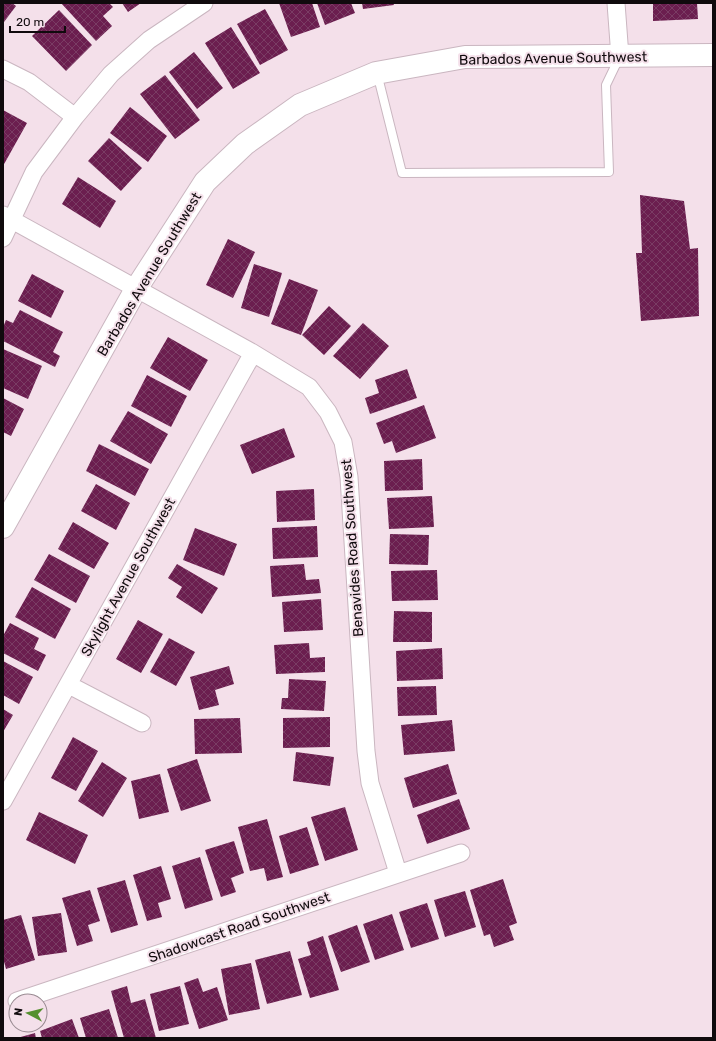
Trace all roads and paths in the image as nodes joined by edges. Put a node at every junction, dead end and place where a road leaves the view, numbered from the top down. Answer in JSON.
{"nodes":[{"id":1,"x":204,"y":3,"type":"edge"},
{"id":2,"x":616,"y":3,"type":"edge"},
{"id":3,"x":713,"y":55,"type":"edge"},
{"id":4,"x":620,"y":57,"type":"junction"},
{"id":5,"x":3,"y":69,"type":"edge"},
{"id":6,"x":376,"y":73,"type":"junction"},
{"id":7,"x":75,"y":116,"type":"junction"},
{"id":8,"x":8,"y":217,"type":"edge"},
{"id":9,"x":3,"y":238,"type":"edge"},
{"id":10,"x":136,"y":289,"type":"junction"},
{"id":11,"x":253,"y":353,"type":"junction"},
{"id":12,"x":3,"y":527,"type":"edge"},
{"id":13,"x":69,"y":685,"type":"junction"},
{"id":14,"x":142,"y":723,"type":"dead end"},
{"id":15,"x":3,"y":801,"type":"edge"},
{"id":16,"x":461,"y":853,"type":"dead end"},
{"id":17,"x":398,"y":873,"type":"junction"},
{"id":18,"x":40,"y":993,"type":"edge"}],
"edges":[{"from":1,"to":7,"type":"street"},
{"from":2,"to":4,"type":"street"},
{"from":3,"to":4,"type":"street","name":"Barbados Avenue Southwest"},
{"from":4,"to":6,"type":"street","name":"Barbados Avenue Southwest"},
{"from":4,"to":6,"type":"lane"},
{"from":5,"to":7,"type":"street"},
{"from":6,"to":10,"type":"street","name":"Barbados Avenue Southwest"},
{"from":7,"to":8,"type":"street"},
{"from":8,"to":9,"type":"street"},
{"from":8,"to":10,"type":"street","name":"Benavides Road Southwest"},
{"from":10,"to":11,"type":"street","name":"Benavides Road Southwest"},
{"from":10,"to":12,"type":"street","name":"Barbados Avenue Southwest"},
{"from":11,"to":13,"type":"street","name":"Skylight Avenue Southwest"},
{"from":11,"to":17,"type":"street","name":"Benavides Road Southwest"},
{"from":13,"to":14,"type":"street"},
{"from":13,"to":15,"type":"street","name":"Skylight Avenue Southwest"},
{"from":16,"to":17,"type":"street","name":"Shadowcast Road Southwest"},
{"from":17,"to":18,"type":"street","name":"Shadowcast Road Southwest"}]}
